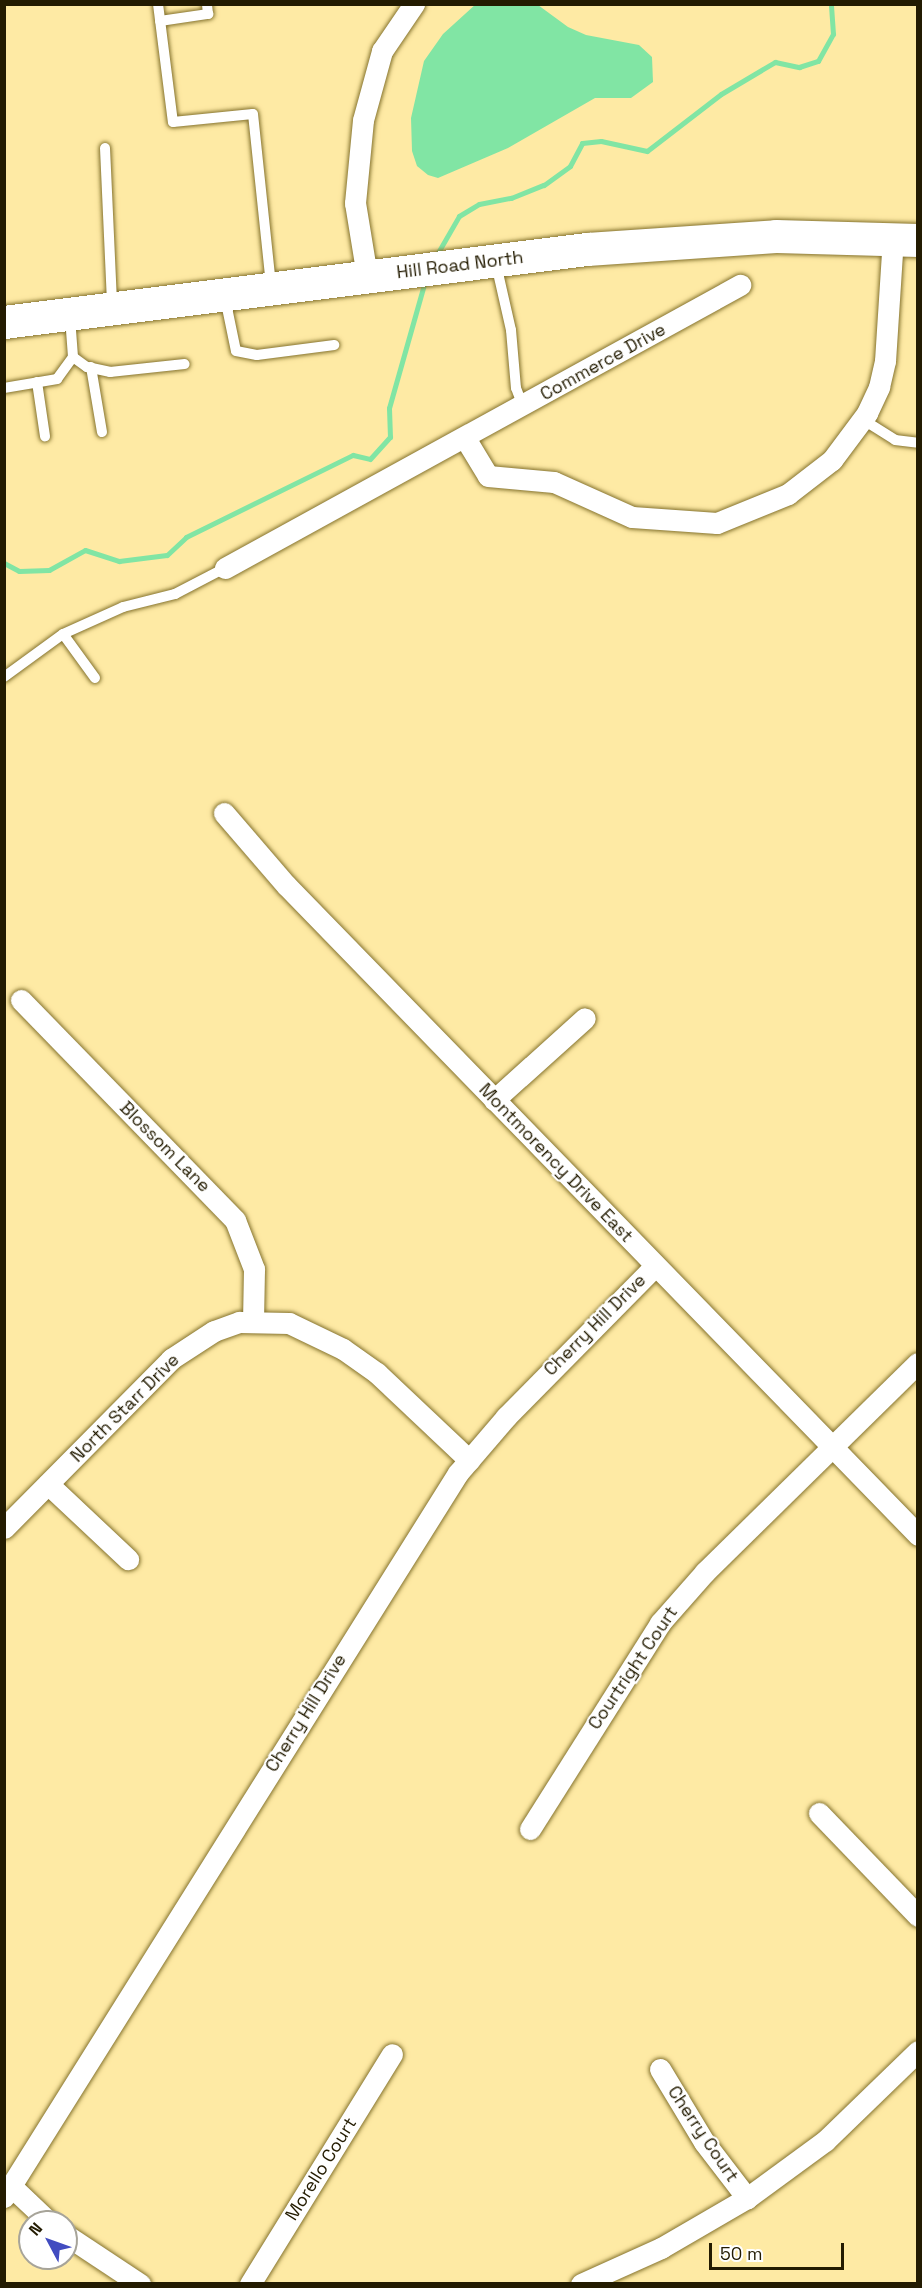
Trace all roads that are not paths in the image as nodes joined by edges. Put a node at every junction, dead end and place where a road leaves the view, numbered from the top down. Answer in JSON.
{"nodes":[{"id":1,"x":158,"y":4,"type":"edge"},
{"id":2,"x":207,"y":4,"type":"edge"},
{"id":3,"x":414,"y":4,"type":"edge"},
{"id":4,"x":160,"y":21,"type":"junction"},
{"id":5,"x":105,"y":148,"type":"dead end"},
{"id":6,"x":905,"y":239,"type":"edge"},
{"id":7,"x":481,"y":263,"type":"junction"},
{"id":8,"x":366,"y":276,"type":"junction"},
{"id":9,"x":740,"y":285,"type":"dead end"},
{"id":10,"x":271,"y":288,"type":"junction"},
{"id":11,"x":225,"y":294,"type":"junction"},
{"id":12,"x":113,"y":308,"type":"junction"},
{"id":13,"x":69,"y":314,"type":"junction"},
{"id":14,"x":4,"y":322,"type":"edge"},
{"id":15,"x":334,"y":345,"type":"dead end"},
{"id":16,"x":73,"y":357,"type":"junction"},
{"id":17,"x":185,"y":364,"type":"dead end"},
{"id":18,"x":91,"y":367,"type":"junction"},
{"id":19,"x":37,"y":382,"type":"junction"},
{"id":20,"x":4,"y":388,"type":"edge"},
{"id":21,"x":523,"y":406,"type":"junction"},
{"id":22,"x":862,"y":419,"type":"junction"},
{"id":23,"x":102,"y":432,"type":"dead end"},
{"id":24,"x":45,"y":436,"type":"dead end"},
{"id":25,"x":465,"y":438,"type":"junction"},
{"id":26,"x":918,"y":443,"type":"edge"},
{"id":27,"x":225,"y":568,"type":"joint"},
{"id":28,"x":63,"y":634,"type":"junction"},
{"id":29,"x":4,"y":677,"type":"edge"},
{"id":30,"x":95,"y":678,"type":"dead end"},
{"id":31,"x":224,"y":813,"type":"dead end"},
{"id":32,"x":21,"y":1000,"type":"dead end"},
{"id":33,"x":585,"y":1018,"type":"dead end"},
{"id":34,"x":495,"y":1100,"type":"junction"},
{"id":35,"x":655,"y":1266,"type":"junction"},
{"id":36,"x":252,"y":1321,"type":"junction"},
{"id":37,"x":918,"y":1363,"type":"edge"},
{"id":38,"x":831,"y":1446,"type":"junction"},
{"id":39,"x":468,"y":1460,"type":"junction"},
{"id":40,"x":48,"y":1484,"type":"junction"},
{"id":41,"x":4,"y":1528,"type":"edge"},
{"id":42,"x":918,"y":1535,"type":"edge"},
{"id":43,"x":128,"y":1558,"type":"dead end"},
{"id":44,"x":819,"y":1813,"type":"dead end"},
{"id":45,"x":530,"y":1829,"type":"dead end"},
{"id":46,"x":918,"y":1916,"type":"edge"},
{"id":47,"x":918,"y":2051,"type":"edge"},
{"id":48,"x":392,"y":2054,"type":"dead end"},
{"id":49,"x":660,"y":2069,"type":"dead end"},
{"id":50,"x":8,"y":2192,"type":"edge"},
{"id":51,"x":747,"y":2198,"type":"junction"},
{"id":52,"x":33,"y":2210,"type":"edge"},
{"id":53,"x":78,"y":2243,"type":"edge"},
{"id":54,"x":140,"y":2283,"type":"edge"},
{"id":55,"x":250,"y":2283,"type":"edge"},
{"id":56,"x":581,"y":2283,"type":"edge"}],
"edges":[{"from":1,"to":4,"type":"lane"},
{"from":2,"to":4,"type":"lane"},
{"from":3,"to":8,"type":"street"},
{"from":4,"to":10,"type":"lane"},
{"from":5,"to":12,"type":"lane"},
{"from":6,"to":7,"type":"main road","name":"Hill Road North"},
{"from":6,"to":22,"type":"street"},
{"from":7,"to":8,"type":"main road","name":"Hill Road North"},
{"from":7,"to":21,"type":"lane"},
{"from":8,"to":10,"type":"main road","name":"Hill Road North"},
{"from":9,"to":21,"type":"street","name":"Commerce Drive"},
{"from":10,"to":11,"type":"main road","name":"Hill Road North"},
{"from":11,"to":12,"type":"main road","name":"Hill Road North"},
{"from":11,"to":15,"type":"lane"},
{"from":12,"to":13,"type":"main road","name":"Hill Road North"},
{"from":13,"to":14,"type":"main road","name":"Hill Road North"},
{"from":13,"to":16,"type":"lane"},
{"from":16,"to":18,"type":"lane"},
{"from":16,"to":19,"type":"lane"},
{"from":17,"to":18,"type":"lane"},
{"from":18,"to":23,"type":"lane"},
{"from":19,"to":20,"type":"lane"},
{"from":19,"to":24,"type":"lane"},
{"from":21,"to":25,"type":"street","name":"Commerce Drive"},
{"from":22,"to":25,"type":"street"},
{"from":22,"to":26,"type":"lane"},
{"from":25,"to":27,"type":"street","name":"Commerce Drive"},
{"from":27,"to":28,"type":"lane"},
{"from":28,"to":29,"type":"lane"},
{"from":28,"to":30,"type":"lane"},
{"from":31,"to":34,"type":"street","name":"Montmorency Drive East"},
{"from":32,"to":36,"type":"street","name":"Blossom Lane"},
{"from":33,"to":34,"type":"street"},
{"from":34,"to":35,"type":"street","name":"Montmorency Drive East"},
{"from":35,"to":38,"type":"street","name":"Montmorency Drive East"},
{"from":35,"to":39,"type":"street","name":"Cherry Hill Drive"},
{"from":36,"to":39,"type":"street","name":"North Starr Drive"},
{"from":36,"to":40,"type":"street","name":"North Starr Drive"},
{"from":37,"to":38,"type":"street","name":"Courtright Court"},
{"from":38,"to":42,"type":"street","name":"Montmorency Drive East"},
{"from":38,"to":45,"type":"street","name":"Courtright Court"},
{"from":39,"to":50,"type":"street","name":"Cherry Hill Drive"},
{"from":40,"to":41,"type":"street","name":"North Starr Drive"},
{"from":40,"to":43,"type":"street"},
{"from":44,"to":46,"type":"street"},
{"from":47,"to":51,"type":"street"},
{"from":48,"to":55,"type":"street","name":"Morello Court"},
{"from":49,"to":51,"type":"street","name":"Cherry Court"},
{"from":50,"to":52,"type":"street"},
{"from":51,"to":56,"type":"street"},
{"from":53,"to":54,"type":"street"}]}
